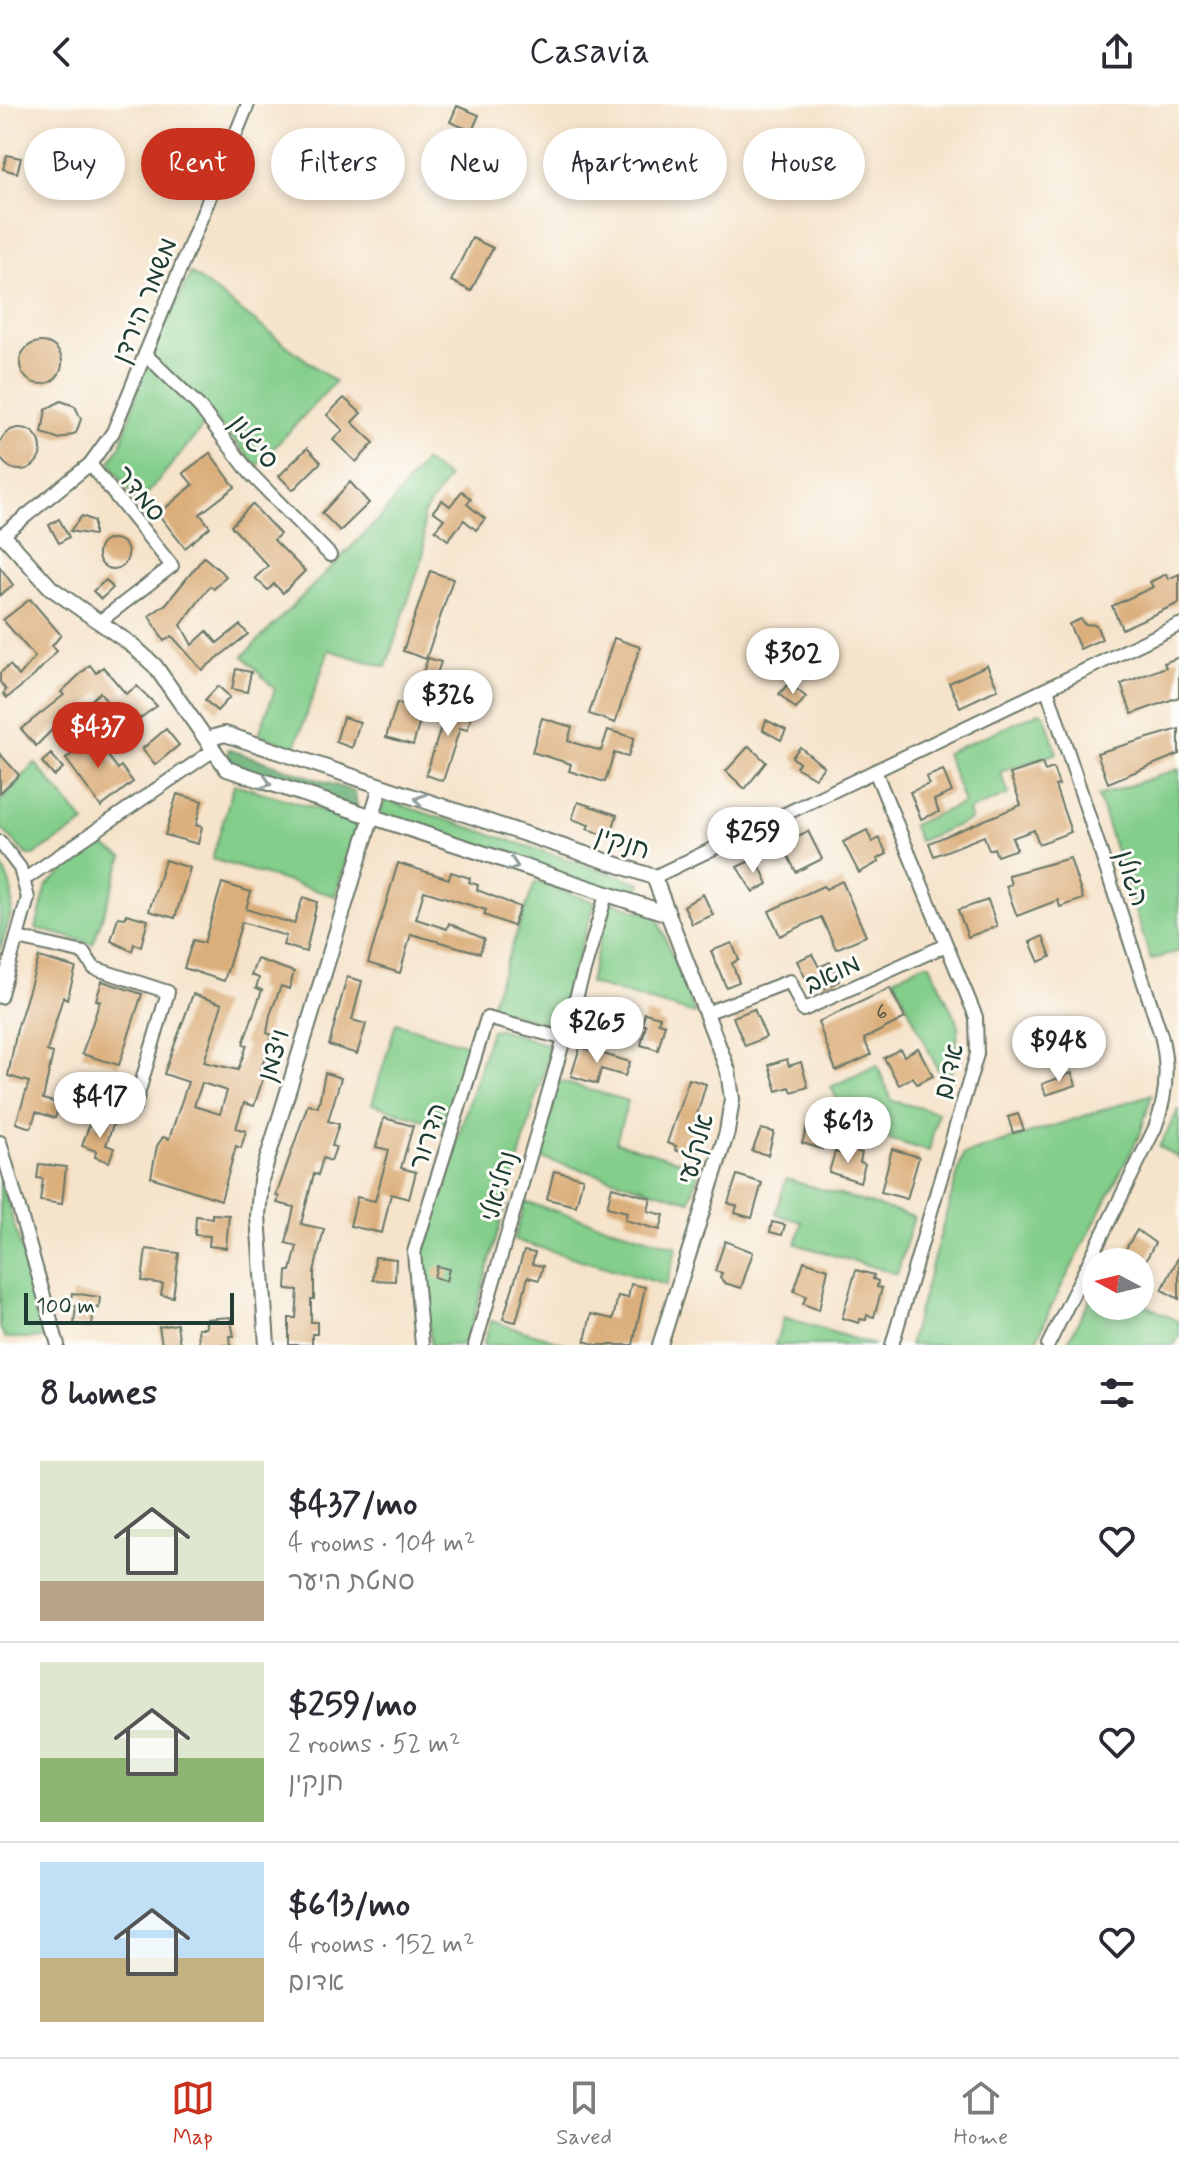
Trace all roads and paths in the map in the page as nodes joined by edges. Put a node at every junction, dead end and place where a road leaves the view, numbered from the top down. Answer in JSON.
{"nodes":[{"id":1,"x":248,"y":104,"type":"edge"},
{"id":2,"x":145,"y":354,"type":"junction"},
{"id":3,"x":90,"y":464,"type":"junction"},
{"id":4,"x":1,"y":535,"type":"edge"},
{"id":5,"x":330,"y":555,"type":"dead end"},
{"id":6,"x":99,"y":622,"type":"junction"},
{"id":7,"x":1179,"y":625,"type":"edge"},
{"id":8,"x":1047,"y":689,"type":"junction"},
{"id":9,"x":210,"y":744,"type":"junction"},
{"id":10,"x":875,"y":771,"type":"junction"},
{"id":11,"x":381,"y":786,"type":"junction"},
{"id":12,"x":370,"y":818,"type":"junction"},
{"id":13,"x":0,"y":842,"type":"edge"},
{"id":14,"x":654,"y":877,"type":"junction"},
{"id":15,"x":25,"y":879,"type":"junction"},
{"id":16,"x":606,"y":895,"type":"junction"},
{"id":17,"x":665,"y":913,"type":"junction"},
{"id":18,"x":18,"y":938,"type":"junction"},
{"id":19,"x":946,"y":945,"type":"junction"},
{"id":20,"x":0,"y":997,"type":"edge"},
{"id":21,"x":706,"y":1013,"type":"junction"},
{"id":22,"x":562,"y":1038,"type":"junction"},
{"id":23,"x":134,"y":1108,"type":"dead end"},
{"id":24,"x":0,"y":1142,"type":"edge"},
{"id":25,"x":58,"y":1345,"type":"edge"},
{"id":26,"x":267,"y":1345,"type":"edge"},
{"id":27,"x":422,"y":1345,"type":"edge"},
{"id":28,"x":475,"y":1345,"type":"edge"},
{"id":29,"x":660,"y":1345,"type":"edge"},
{"id":30,"x":892,"y":1345,"type":"edge"},
{"id":31,"x":1048,"y":1345,"type":"edge"}],
"edges":[{"from":1,"to":2,"type":"street","name":"משמר הירדן"},
{"from":2,"to":3,"type":"street","name":"משמר הירדן"},
{"from":2,"to":5,"type":"street","name":"סיגלון"},
{"from":3,"to":4,"type":"street","name":"סמדר"},
{"from":3,"to":6,"type":"street","name":"סמדר"},
{"from":4,"to":6,"type":"street"},
{"from":6,"to":9,"type":"street"},
{"from":7,"to":8,"type":"street","name":"חנקין"},
{"from":8,"to":10,"type":"street","name":"חנקין"},
{"from":8,"to":31,"type":"street","name":"הגולן"},
{"from":9,"to":11,"type":"street","name":"חנקין"},
{"from":9,"to":12,"type":"street","one_way":true},
{"from":9,"to":15,"type":"street"},
{"from":10,"to":14,"type":"street","name":"חנקין"},
{"from":10,"to":19,"type":"street","name":"אדום"},
{"from":11,"to":12,"type":"street","name":"ויצמן"},
{"from":14,"to":11,"type":"street","name":"חנקין","one_way":true},
{"from":12,"to":16,"type":"street","one_way":true},
{"from":12,"to":26,"type":"street","name":"ויצמן"},
{"from":13,"to":15,"type":"street"},
{"from":14,"to":17,"type":"street","name":"אלקלעי"},
{"from":15,"to":18,"type":"street"},
{"from":16,"to":17,"type":"street"},
{"from":16,"to":22,"type":"street","name":"נחליאלי"},
{"from":17,"to":21,"type":"street","name":"אלקלעי"},
{"from":18,"to":20,"type":"street"},
{"from":18,"to":23,"type":"street"},
{"from":19,"to":21,"type":"street","name":"מואב"},
{"from":19,"to":30,"type":"street","name":"אדום"},
{"from":21,"to":29,"type":"street","name":"אלקלעי"},
{"from":22,"to":27,"type":"street","name":"הדרור"},
{"from":22,"to":28,"type":"street","name":"נחליאלי"},
{"from":24,"to":25,"type":"street"}]}
